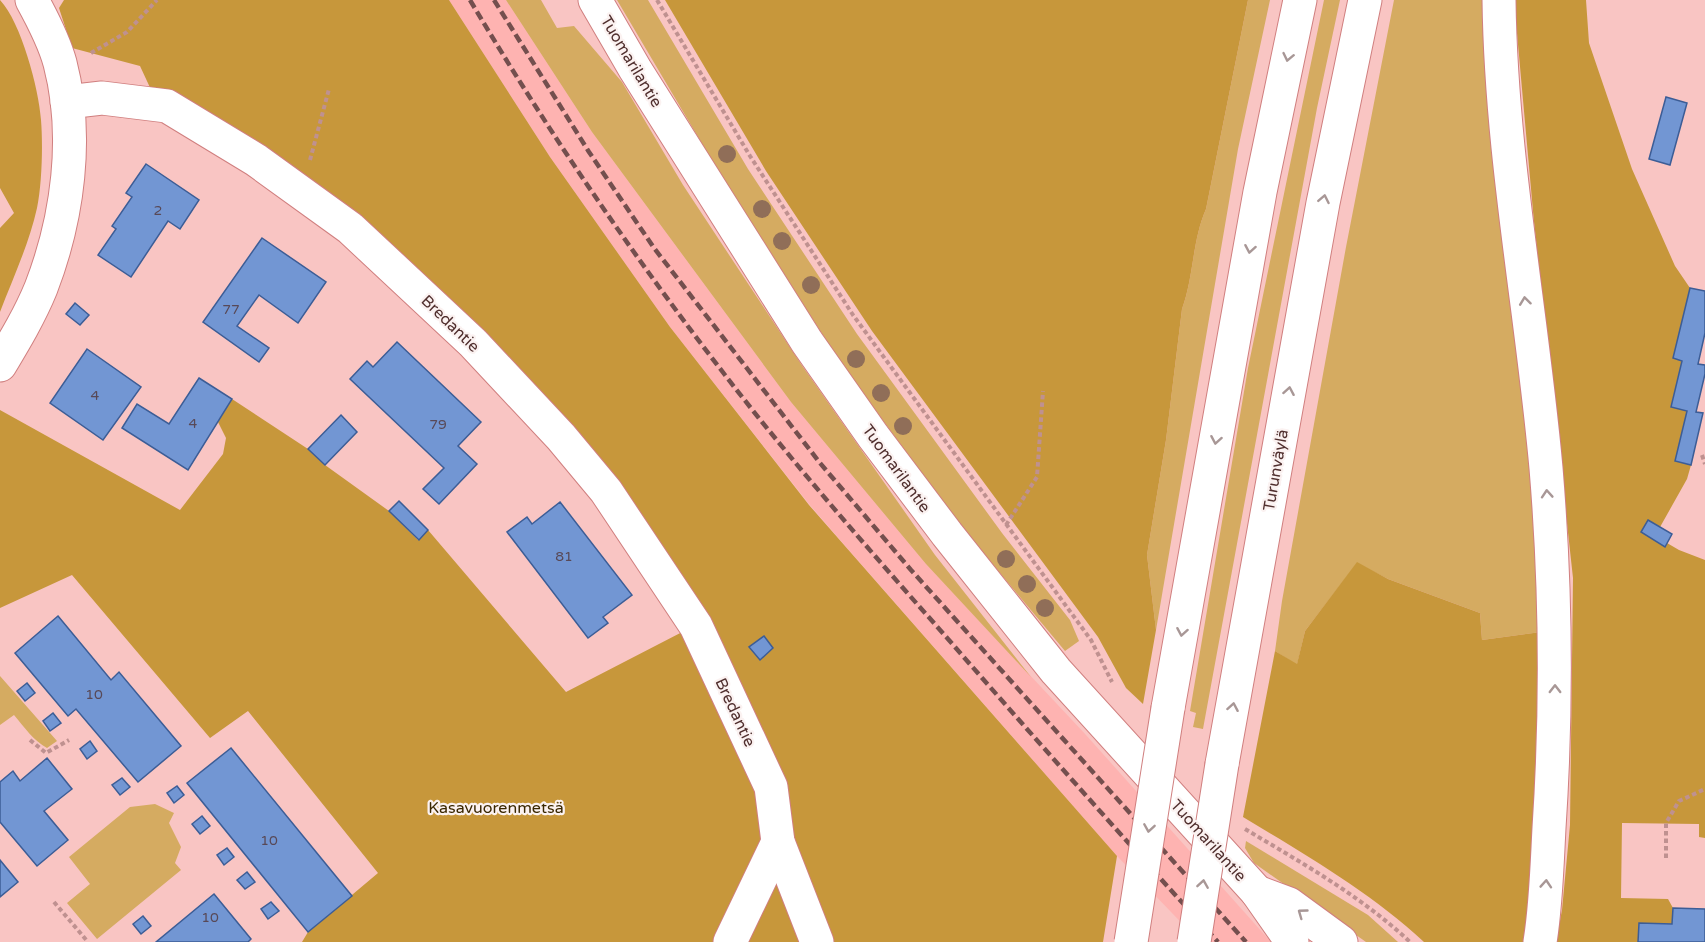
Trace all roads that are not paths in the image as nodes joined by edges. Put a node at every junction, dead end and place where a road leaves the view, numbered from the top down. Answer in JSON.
{"nodes":[{"id":1,"x":32,"y":0,"type":"edge"},
{"id":2,"x":595,"y":0,"type":"edge"},
{"id":3,"x":1300,"y":0,"type":"edge"},
{"id":4,"x":1365,"y":0,"type":"edge"},
{"id":5,"x":1499,"y":0,"type":"edge"},
{"id":6,"x":66,"y":102,"type":"junction"},
{"id":7,"x":0,"y":365,"type":"edge"},
{"id":8,"x":778,"y":842,"type":"junction"},
{"id":9,"x":1257,"y":892,"type":"junction"},
{"id":10,"x":730,"y":942,"type":"edge"},
{"id":11,"x":817,"y":942,"type":"edge"},
{"id":12,"x":1131,"y":942,"type":"edge"},
{"id":13,"x":1194,"y":942,"type":"edge"},
{"id":14,"x":1292,"y":942,"type":"edge"},
{"id":15,"x":1341,"y":942,"type":"edge"},
{"id":16,"x":1540,"y":942,"type":"edge"}],
"edges":[{"from":1,"to":6,"type":"main road"},
{"from":2,"to":9,"type":"main road","name":"Tuomarilantie"},
{"from":3,"to":12,"type":"main road","one_way":true,"bridge":true},
{"from":13,"to":4,"type":"main road","name":"Turunväylä","one_way":true,"bridge":true},
{"from":16,"to":5,"type":"main road","one_way":true},
{"from":6,"to":7,"type":"main road"},
{"from":6,"to":8,"type":"main road","name":"Bredantie"},
{"from":8,"to":10,"type":"main road"},
{"from":8,"to":11,"type":"main road","name":"Bredantie"},
{"from":9,"to":14,"type":"main road","name":"Tuomarilantie"},
{"from":15,"to":9,"type":"main road","name":"Tuomarilantie","one_way":true}]}
